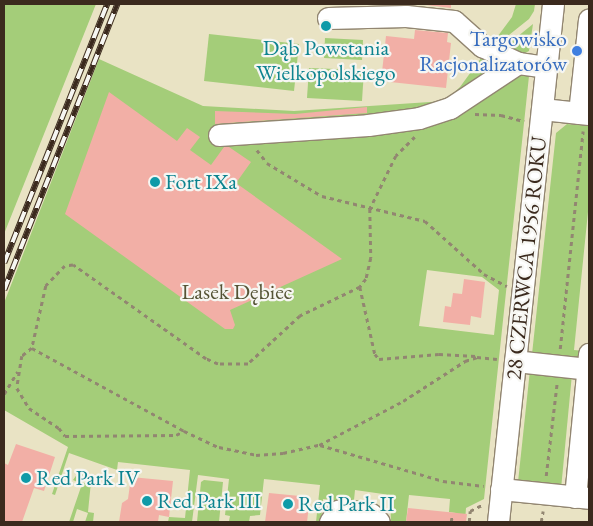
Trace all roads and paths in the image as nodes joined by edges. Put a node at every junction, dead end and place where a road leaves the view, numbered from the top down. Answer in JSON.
{"nodes":[{"id":1,"x":553,"y":4,"type":"edge"},
{"id":2,"x":328,"y":18,"type":"dead end"},
{"id":3,"x":589,"y":20,"type":"edge"},
{"id":4,"x":518,"y":63,"type":"junction"},
{"id":5,"x":546,"y":67,"type":"junction"},
{"id":6,"x":584,"y":113,"type":"edge"},
{"id":7,"x":467,"y":115,"type":"dead end"},
{"id":8,"x":535,"y":115,"type":"junction"},
{"id":9,"x":253,"y":133,"type":"junction"},
{"id":10,"x":420,"y":134,"type":"dead end"},
{"id":11,"x":219,"y":135,"type":"dead end"},
{"id":12,"x":370,"y":209,"type":"junction"},
{"id":13,"x":360,"y":287,"type":"junction"},
{"id":14,"x":513,"y":292,"type":"junction"},
{"id":15,"x":32,"y":348,"type":"junction"},
{"id":16,"x":477,"y":357,"type":"junction"},
{"id":17,"x":508,"y":360,"type":"junction"},
{"id":18,"x":589,"y":364,"type":"edge"},
{"id":19,"x":558,"y":366,"type":"junction"},
{"id":20,"x":18,"y":370,"type":"junction"},
{"id":21,"x":4,"y":394,"type":"edge"},
{"id":22,"x":184,"y":431,"type":"junction"},
{"id":23,"x":319,"y":445,"type":"junction"},
{"id":24,"x":546,"y":478,"type":"dead end"},
{"id":25,"x":582,"y":497,"type":"edge"},
{"id":26,"x":495,"y":506,"type":"edge"},
{"id":27,"x":452,"y":516,"type":"dead end"},
{"id":28,"x":330,"y":522,"type":"edge"},
{"id":29,"x":379,"y":522,"type":"edge"},
{"id":30,"x":451,"y":522,"type":"edge"},
{"id":31,"x":469,"y":522,"type":"edge"}],
"edges":[{"from":1,"to":5,"type":"street","name":"28 CZERWCA 1956 ROKU"},
{"from":2,"to":4,"type":"street"},
{"from":3,"to":6,"type":"street"},
{"from":4,"to":5,"type":"street"},
{"from":4,"to":9,"type":"street"},
{"from":5,"to":8,"type":"street","name":"28 CZERWCA 1956 ROKU"},
{"from":6,"to":8,"type":"street"},
{"from":6,"to":19,"type":"path"},
{"from":7,"to":8,"type":"path"},
{"from":8,"to":14,"type":"street","name":"28 CZERWCA 1956 ROKU"},
{"from":9,"to":11,"type":"street"},
{"from":9,"to":12,"type":"path"},
{"from":10,"to":12,"type":"path"},
{"from":12,"to":13,"type":"path"},
{"from":12,"to":14,"type":"path"},
{"from":13,"to":15,"type":"path"},
{"from":13,"to":16,"type":"path"},
{"from":14,"to":17,"type":"street","name":"28 CZERWCA 1956 ROKU"},
{"from":15,"to":20,"type":"path"},
{"from":15,"to":22,"type":"path"},
{"from":16,"to":17,"type":"path"},
{"from":16,"to":23,"type":"path"},
{"from":17,"to":19,"type":"street"},
{"from":17,"to":26,"type":"street","name":"28 CZERWCA 1956 ROKU"},
{"from":18,"to":19,"type":"street"},
{"from":18,"to":25,"type":"street"},
{"from":19,"to":24,"type":"path"},
{"from":20,"to":21,"type":"path"},
{"from":20,"to":22,"type":"path"},
{"from":22,"to":23,"type":"path"},
{"from":23,"to":26,"type":"path"},
{"from":25,"to":26,"type":"street"},
{"from":26,"to":31,"type":"path"},
{"from":27,"to":30,"type":"path"},
{"from":28,"to":29,"type":"street"}]}
